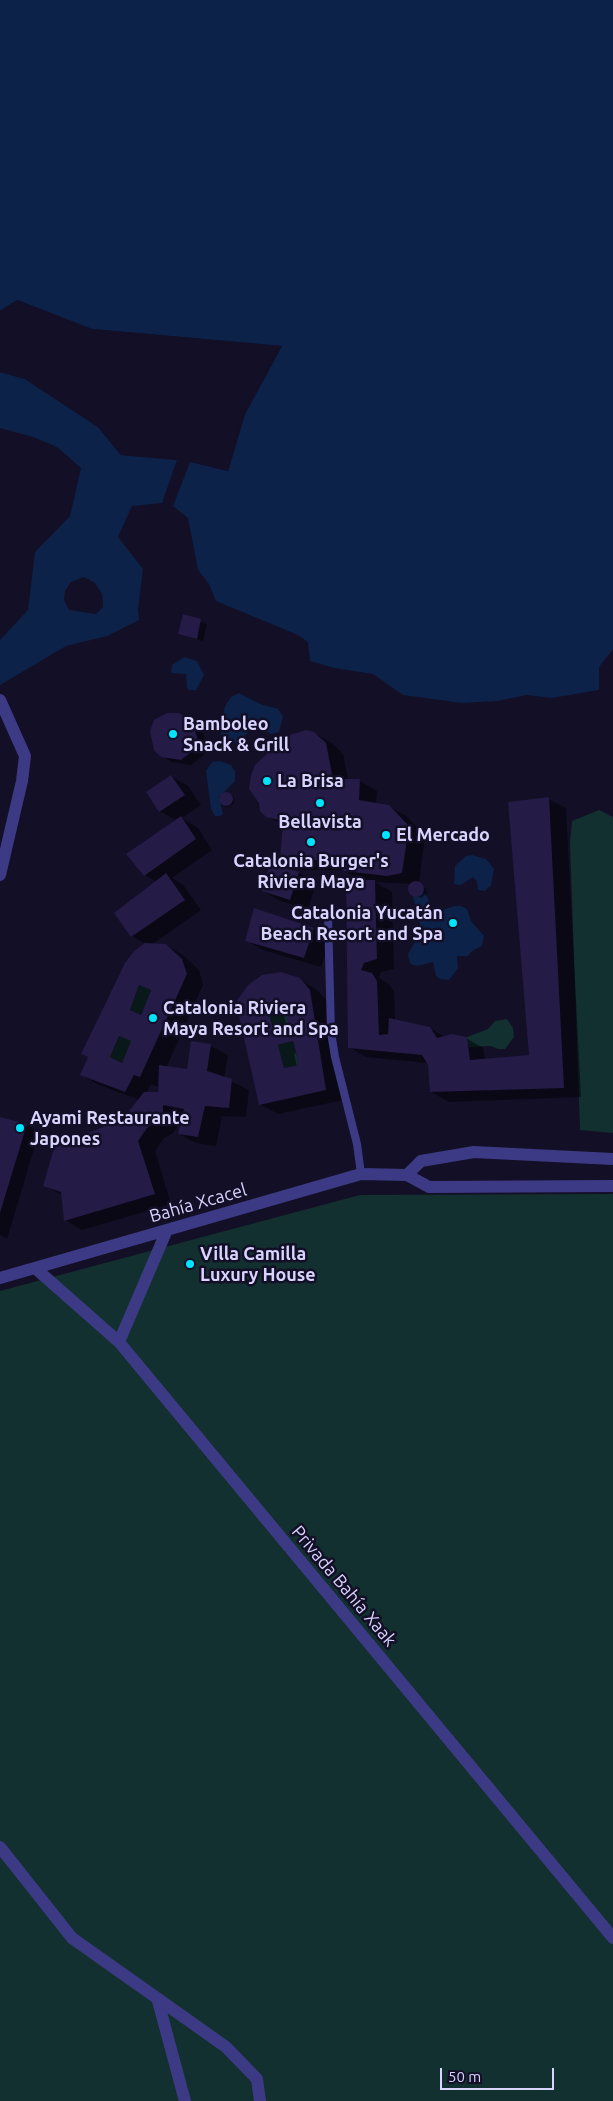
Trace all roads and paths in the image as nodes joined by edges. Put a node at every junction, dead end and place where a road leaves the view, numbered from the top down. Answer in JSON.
{"nodes":[{"id":1,"x":2,"y":703,"type":"edge"},
{"id":2,"x":0,"y":875,"type":"edge"},
{"id":3,"x":328,"y":916,"type":"dead end"},
{"id":4,"x":613,"y":1159,"type":"edge"},
{"id":5,"x":361,"y":1174,"type":"junction"},
{"id":6,"x":407,"y":1175,"type":"junction"},
{"id":7,"x":613,"y":1186,"type":"edge"},
{"id":8,"x":167,"y":1230,"type":"junction"},
{"id":9,"x":35,"y":1268,"type":"junction"},
{"id":10,"x":0,"y":1278,"type":"edge"},
{"id":11,"x":119,"y":1342,"type":"junction"},
{"id":12,"x":0,"y":1847,"type":"edge"},
{"id":13,"x":613,"y":1938,"type":"edge"},
{"id":14,"x":158,"y":2001,"type":"junction"},
{"id":15,"x":185,"y":2101,"type":"edge"},
{"id":16,"x":260,"y":2101,"type":"edge"}],
"edges":[{"from":1,"to":2,"type":"street"},
{"from":3,"to":5,"type":"lane"},
{"from":4,"to":6,"type":"street"},
{"from":5,"to":6,"type":"street","name":"Bahía Xcacel"},
{"from":5,"to":8,"type":"street","name":"Bahía Xcacel"},
{"from":6,"to":7,"type":"street","name":"Bahía Xcacel"},
{"from":8,"to":9,"type":"street","name":"Bahía Xcacel"},
{"from":8,"to":11,"type":"street"},
{"from":9,"to":10,"type":"street","name":"Bahía Xcacel"},
{"from":9,"to":11,"type":"street","name":"Privada Bahía Xaak"},
{"from":11,"to":13,"type":"street","name":"Privada Bahía Xaak"},
{"from":12,"to":14,"type":"street"},
{"from":14,"to":15,"type":"street"},
{"from":14,"to":16,"type":"street"}]}
